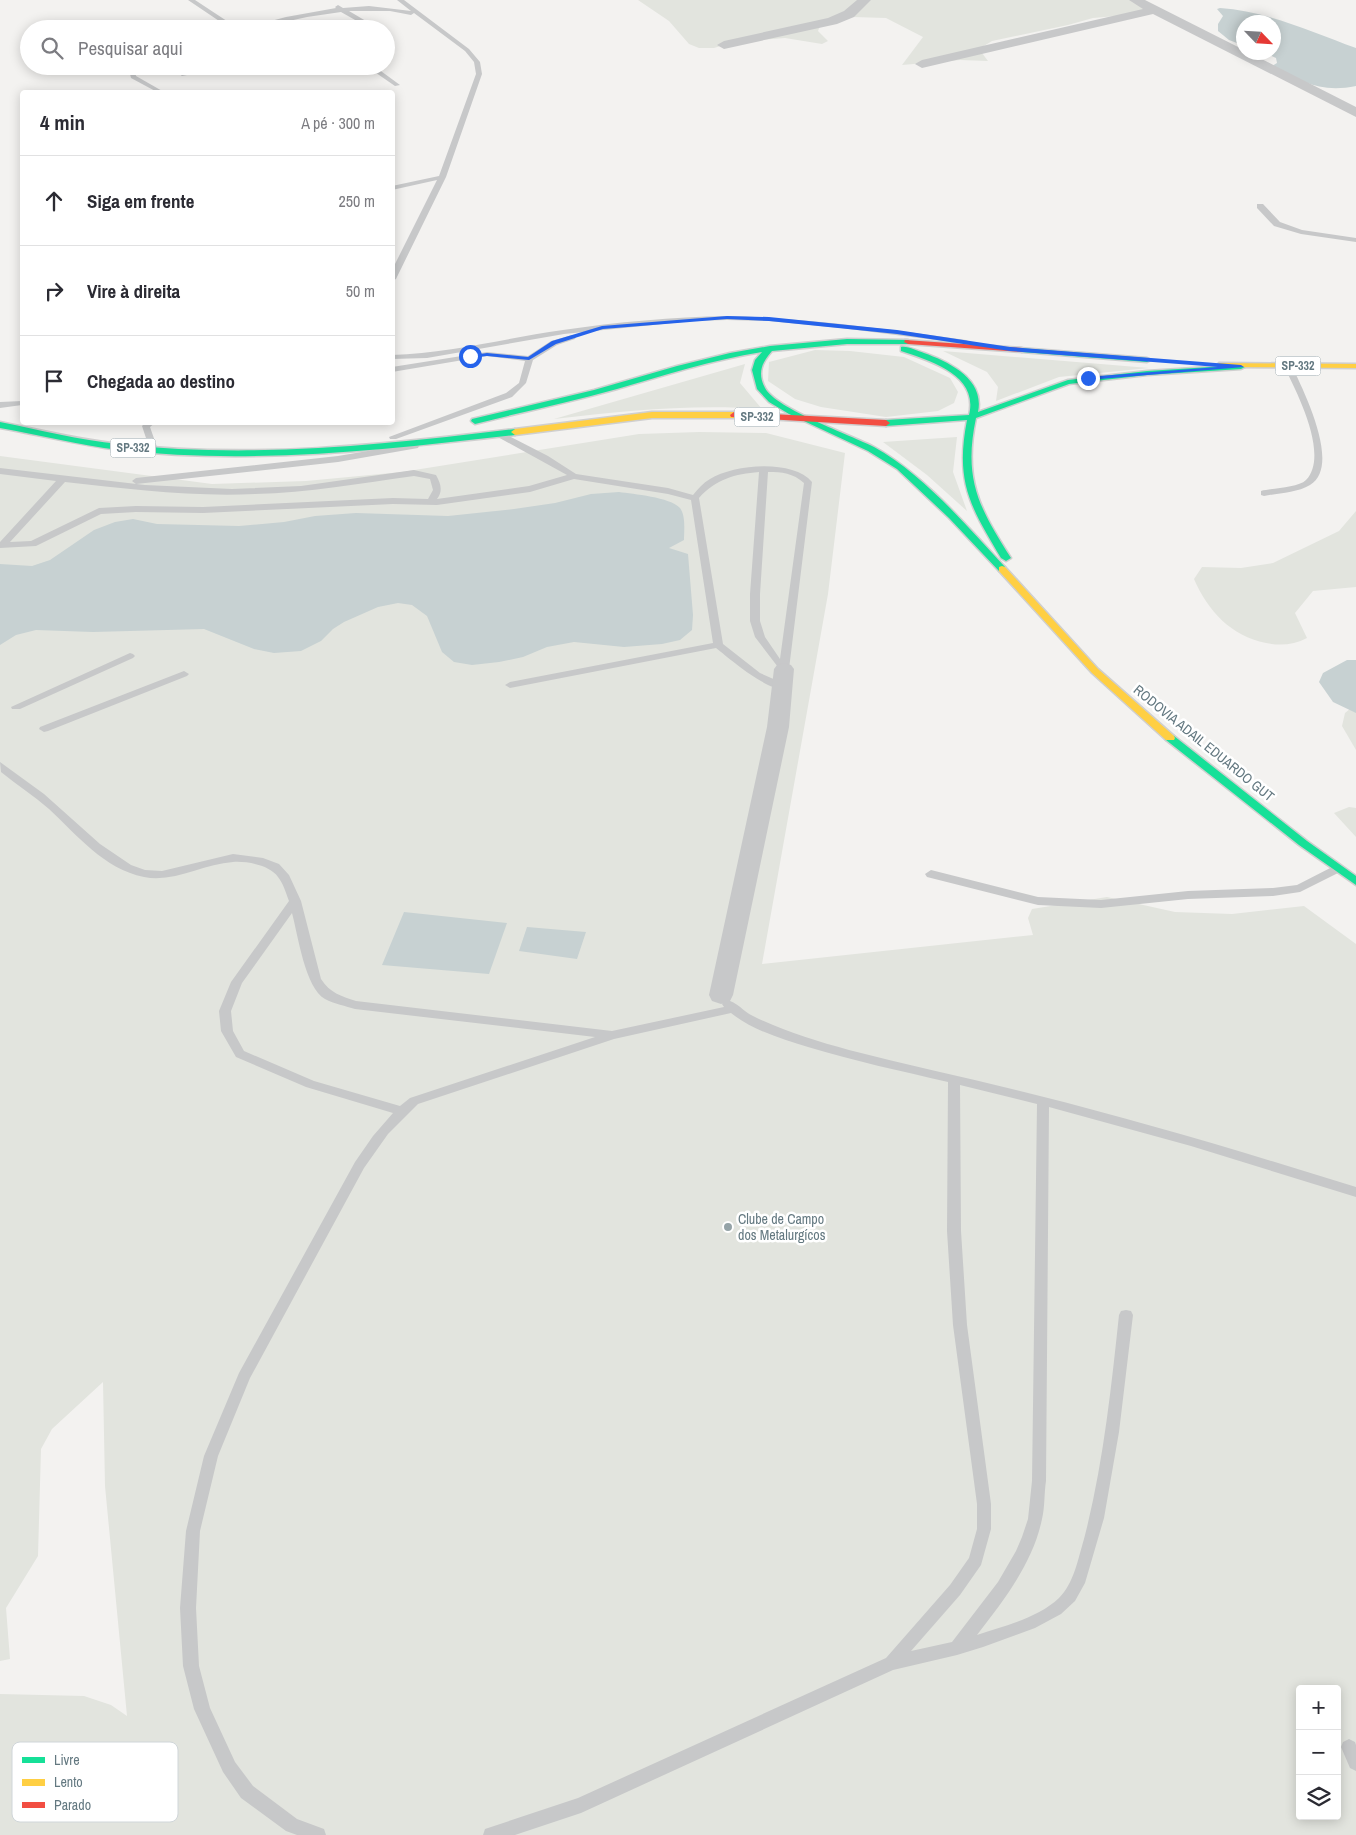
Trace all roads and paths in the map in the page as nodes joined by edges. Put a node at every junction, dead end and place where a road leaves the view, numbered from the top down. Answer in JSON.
{"nodes":[{"id":1,"x":191,"y":0,"type":"edge"},
{"id":2,"x":362,"y":0,"type":"edge"},
{"id":3,"x":400,"y":0,"type":"edge"},
{"id":4,"x":865,"y":0,"type":"edge"},
{"id":5,"x":1135,"y":0,"type":"edge"},
{"id":6,"x":352,"y":4,"type":"junction"},
{"id":7,"x":338,"y":7,"type":"junction"},
{"id":8,"x":1155,"y":10,"type":"junction"},
{"id":9,"x":422,"y":16,"type":"junction"},
{"id":10,"x":222,"y":20,"type":"edge"},
{"id":11,"x":282,"y":20,"type":"edge"},
{"id":12,"x":360,"y":20,"type":"edge"},
{"id":13,"x":724,"y":45,"type":"dead end"},
{"id":14,"x":922,"y":64,"type":"dead end"},
{"id":15,"x":132,"y":75,"type":"edge"},
{"id":16,"x":382,"y":75,"type":"edge"},
{"id":17,"x":397,"y":85,"type":"dead end"},
{"id":18,"x":157,"y":90,"type":"edge"},
{"id":19,"x":1356,"y":113,"type":"edge"},
{"id":20,"x":442,"y":177,"type":"junction"},
{"id":21,"x":395,"y":187,"type":"edge"},
{"id":22,"x":1260,"y":206,"type":"dead end"},
{"id":23,"x":1356,"y":240,"type":"edge"},
{"id":24,"x":395,"y":274,"type":"edge"},
{"id":25,"x":602,"y":328,"type":"junction"},
{"id":26,"x":868,"y":340,"type":"junction"},
{"id":27,"x":770,"y":348,"type":"junction"},
{"id":28,"x":1010,"y":349,"type":"junction"},
{"id":29,"x":395,"y":357,"type":"edge"},
{"id":30,"x":529,"y":358,"type":"junction"},
{"id":31,"x":1288,"y":366,"type":"junction"},
{"id":32,"x":1356,"y":366,"type":"edge"},
{"id":33,"x":1241,"y":367,"type":"junction"},
{"id":34,"x":395,"y":369,"type":"edge"},
{"id":35,"x":20,"y":403,"type":"edge"},
{"id":36,"x":0,"y":405,"type":"edge"},
{"id":37,"x":972,"y":417,"type":"junction"},
{"id":38,"x":810,"y":420,"type":"junction"},
{"id":39,"x":0,"y":425,"type":"edge"},
{"id":40,"x":146,"y":425,"type":"edge"},
{"id":41,"x":499,"y":434,"type":"junction"},
{"id":42,"x":393,"y":437,"type":"junction"},
{"id":43,"x":434,"y":441,"type":"junction"},
{"id":44,"x":154,"y":450,"type":"junction"},
{"id":45,"x":268,"y":451,"type":"junction"},
{"id":46,"x":764,"y":470,"type":"junction"},
{"id":47,"x":0,"y":471,"type":"edge"},
{"id":48,"x":574,"y":476,"type":"junction"},
{"id":49,"x":63,"y":479,"type":"junction"},
{"id":50,"x":112,"y":485,"type":"junction"},
{"id":51,"x":1264,"y":493,"type":"dead end"},
{"id":52,"x":695,"y":498,"type":"junction"},
{"id":53,"x":430,"y":502,"type":"junction"},
{"id":54,"x":1,"y":545,"type":"edge"},
{"id":55,"x":1024,"y":592,"type":"junction"},
{"id":56,"x":718,"y":645,"type":"junction"},
{"id":57,"x":130,"y":656,"type":"dead end"},
{"id":58,"x":184,"y":674,"type":"dead end"},
{"id":59,"x":784,"y":678,"type":"junction"},
{"id":60,"x":510,"y":685,"type":"dead end"},
{"id":61,"x":16,"y":707,"type":"dead end"},
{"id":62,"x":44,"y":729,"type":"dead end"},
{"id":63,"x":0,"y":765,"type":"edge"},
{"id":64,"x":1338,"y":868,"type":"junction"},
{"id":65,"x":931,"y":874,"type":"dead end"},
{"id":66,"x":1356,"y":881,"type":"edge"},
{"id":67,"x":296,"y":901,"type":"junction"},
{"id":68,"x":726,"y":1002,"type":"junction"},
{"id":69,"x":613,"y":1035,"type":"junction"},
{"id":70,"x":954,"y":1079,"type":"junction"},
{"id":71,"x":1044,"y":1102,"type":"junction"},
{"id":72,"x":401,"y":1111,"type":"junction"},
{"id":73,"x":1356,"y":1192,"type":"edge"},
{"id":74,"x":1126,"y":1315,"type":"dead end"},
{"id":75,"x":957,"y":1648,"type":"junction"},
{"id":76,"x":891,"y":1663,"type":"junction"},
{"id":77,"x":1349,"y":1747,"type":"dead end"},
{"id":78,"x":1356,"y":1763,"type":"edge"},
{"id":79,"x":318,"y":1835,"type":"edge"},
{"id":80,"x":492,"y":1835,"type":"edge"}],
"edges":[{"from":1,"to":10,"type":"lane"},
{"from":2,"to":6,"type":"lane"},
{"from":3,"to":9,"type":"lane"},
{"from":4,"to":13,"type":"street"},
{"from":5,"to":8,"type":"street"},
{"from":6,"to":7,"type":"lane"},
{"from":6,"to":9,"type":"lane"},
{"from":7,"to":11,"type":"lane"},
{"from":7,"to":12,"type":"lane"},
{"from":8,"to":14,"type":"street"},
{"from":8,"to":19,"type":"street"},
{"from":9,"to":20,"type":"lane"},
{"from":15,"to":18,"type":"lane"},
{"from":16,"to":17,"type":"lane"},
{"from":20,"to":21,"type":"lane"},
{"from":20,"to":24,"type":"lane"},
{"from":22,"to":23,"type":"lane"},
{"from":25,"to":28,"type":"lane"},
{"from":25,"to":29,"type":"lane"},
{"from":25,"to":30,"type":"lane"},
{"from":26,"to":27,"type":"main road","number":"SP-332"},
{"from":26,"to":28,"type":"main road","number":"SP-332"},
{"from":26,"to":37,"type":"main road","name":"RODOVIA ADAIL EDUARDO GUT"},
{"from":27,"to":38,"type":"main road","name":"RODOVIA ADAIL EDUARDO GUT"},
{"from":27,"to":42,"type":"main road","number":"SP-332"},
{"from":28,"to":33,"type":"main road","number":"SP-332"},
{"from":30,"to":34,"type":"lane"},
{"from":30,"to":42,"type":"lane"},
{"from":31,"to":32,"type":"main road","number":"SP-332"},
{"from":31,"to":33,"type":"main road","number":"SP-332"},
{"from":31,"to":51,"type":"lane"},
{"from":33,"to":37,"type":"main road","number":"SP-332"},
{"from":35,"to":36,"type":"lane"},
{"from":37,"to":38,"type":"main road","number":"SP-332"},
{"from":37,"to":55,"type":"main road","name":"RODOVIA ADAIL EDUARDO GUT"},
{"from":38,"to":41,"type":"main road","number":"SP-332"},
{"from":38,"to":55,"type":"main road","name":"RODOVIA ADAIL EDUARDO GUT"},
{"from":39,"to":44,"type":"main road","number":"SP-332"},
{"from":40,"to":44,"type":"lane"},
{"from":41,"to":43,"type":"main road","number":"SP-332"},
{"from":41,"to":48,"type":"lane"},
{"from":42,"to":45,"type":"main road","number":"SP-332"},
{"from":43,"to":45,"type":"main road","number":"SP-332"},
{"from":43,"to":50,"type":"lane"},
{"from":44,"to":45,"type":"main road","number":"SP-332"},
{"from":46,"to":52,"type":"lane"},
{"from":46,"to":59,"type":"lane"},
{"from":46,"to":59,"type":"lane"},
{"from":47,"to":49,"type":"lane"},
{"from":48,"to":52,"type":"lane"},
{"from":48,"to":53,"type":"lane"},
{"from":49,"to":50,"type":"lane"},
{"from":49,"to":54,"type":"lane"},
{"from":50,"to":53,"type":"lane"},
{"from":52,"to":56,"type":"lane"},
{"from":53,"to":54,"type":"lane"},
{"from":55,"to":64,"type":"main road","name":"RODOVIA ADAIL EDUARDO GUT"},
{"from":56,"to":59,"type":"lane"},
{"from":56,"to":60,"type":"lane"},
{"from":57,"to":61,"type":"lane"},
{"from":58,"to":62,"type":"lane"},
{"from":59,"to":68,"type":"street"},
{"from":63,"to":67,"type":"lane"},
{"from":64,"to":65,"type":"lane"},
{"from":64,"to":66,"type":"main road","name":"RODOVIA ADAIL EDUARDO GUT"},
{"from":67,"to":69,"type":"lane"},
{"from":67,"to":72,"type":"lane"},
{"from":68,"to":69,"type":"lane"},
{"from":68,"to":70,"type":"lane"},
{"from":69,"to":72,"type":"lane"},
{"from":70,"to":71,"type":"lane"},
{"from":70,"to":76,"type":"lane"},
{"from":71,"to":73,"type":"lane"},
{"from":71,"to":75,"type":"lane"},
{"from":72,"to":79,"type":"lane"},
{"from":74,"to":75,"type":"lane"},
{"from":75,"to":76,"type":"lane"},
{"from":76,"to":80,"type":"lane"},
{"from":77,"to":78,"type":"lane"}]}
